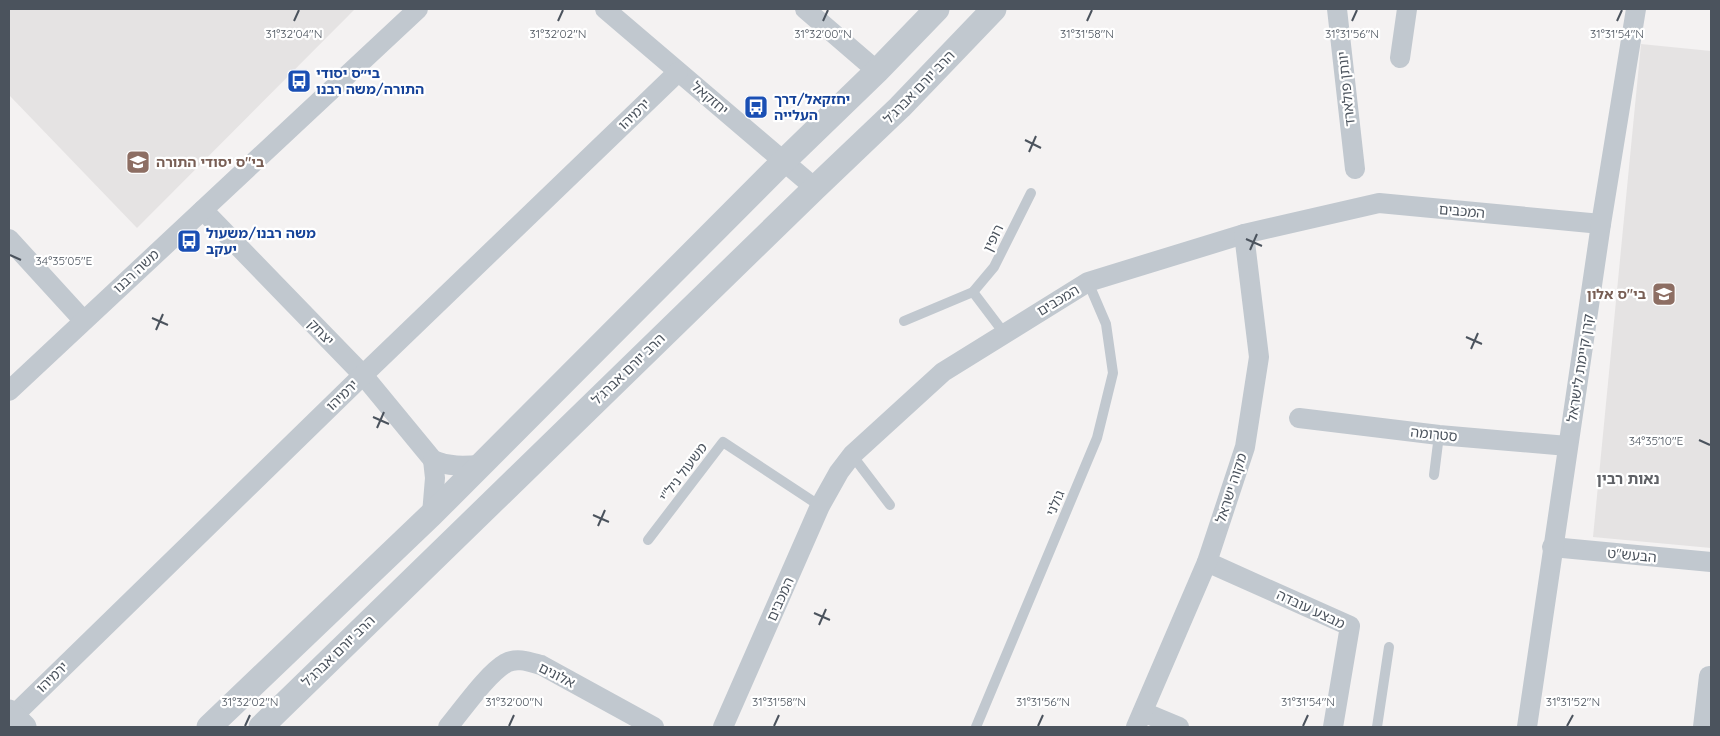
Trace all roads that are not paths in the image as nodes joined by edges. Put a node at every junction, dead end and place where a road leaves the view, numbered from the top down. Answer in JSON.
{"nodes":[{"id":1,"x":418,"y":9,"type":"edge"},
{"id":2,"x":605,"y":9,"type":"edge"},
{"id":3,"x":805,"y":9,"type":"edge"},
{"id":4,"x":937,"y":9,"type":"edge"},
{"id":5,"x":994,"y":9,"type":"edge"},
{"id":6,"x":1337,"y":9,"type":"edge"},
{"id":7,"x":1407,"y":9,"type":"edge"},
{"id":8,"x":1636,"y":9,"type":"edge"},
{"id":9,"x":1400,"y":58,"type":"dead end"},
{"id":10,"x":878,"y":71,"type":"junction"},
{"id":11,"x":678,"y":72,"type":"junction"},
{"id":12,"x":784,"y":161,"type":"junction"},
{"id":13,"x":1355,"y":169,"type":"dead end"},
{"id":14,"x":815,"y":188,"type":"junction"},
{"id":15,"x":1031,"y":193,"type":"dead end"},
{"id":16,"x":202,"y":210,"type":"junction"},
{"id":17,"x":1601,"y":224,"type":"junction"},
{"id":18,"x":1244,"y":234,"type":"junction"},
{"id":19,"x":9,"y":239,"type":"edge"},
{"id":20,"x":1088,"y":282,"type":"junction"},
{"id":21,"x":973,"y":292,"type":"junction"},
{"id":22,"x":83,"y":320,"type":"junction"},
{"id":23,"x":904,"y":322,"type":"dead end"},
{"id":24,"x":1004,"y":332,"type":"junction"},
{"id":25,"x":363,"y":375,"type":"junction"},
{"id":26,"x":9,"y":391,"type":"edge"},
{"id":27,"x":1299,"y":418,"type":"dead end"},
{"id":28,"x":1440,"y":435,"type":"junction"},
{"id":29,"x":1568,"y":446,"type":"junction"},
{"id":30,"x":852,"y":455,"type":"junction"},
{"id":31,"x":433,"y":460,"type":"junction"},
{"id":32,"x":481,"y":465,"type":"junction"},
{"id":33,"x":1434,"y":475,"type":"dead end"},
{"id":34,"x":890,"y":505,"type":"dead end"},
{"id":35,"x":820,"y":506,"type":"junction"},
{"id":36,"x":432,"y":514,"type":"junction"},
{"id":37,"x":648,"y":540,"type":"dead end"},
{"id":38,"x":1552,"y":547,"type":"junction"},
{"id":39,"x":1207,"y":562,"type":"junction"},
{"id":40,"x":1711,"y":562,"type":"edge"},
{"id":41,"x":1389,"y":647,"type":"dead end"},
{"id":42,"x":1711,"y":676,"type":"edge"},
{"id":43,"x":14,"y":719,"type":"edge"},
{"id":44,"x":1139,"y":720,"type":"edge"},
{"id":45,"x":209,"y":727,"type":"edge"},
{"id":46,"x":261,"y":727,"type":"edge"},
{"id":47,"x":448,"y":727,"type":"edge"},
{"id":48,"x":654,"y":727,"type":"edge"},
{"id":49,"x":723,"y":727,"type":"edge"},
{"id":50,"x":976,"y":727,"type":"edge"},
{"id":51,"x":1179,"y":727,"type":"edge"},
{"id":52,"x":1333,"y":727,"type":"edge"},
{"id":53,"x":1377,"y":727,"type":"edge"},
{"id":54,"x":1526,"y":727,"type":"edge"},
{"id":55,"x":1703,"y":727,"type":"edge"}],
"edges":[{"from":1,"to":16,"type":"street","name":"משה רבנו"},
{"from":2,"to":11,"type":"street","name":"יחזקאל"},
{"from":3,"to":10,"type":"street"},
{"from":4,"to":10,"type":"street"},
{"from":5,"to":14,"type":"street","name":"הרב יורם אברג'ל"},
{"from":6,"to":13,"type":"street","name":"יונתן פולארד"},
{"from":7,"to":9,"type":"street"},
{"from":8,"to":17,"type":"street","name":"קרן קיימת לישראל"},
{"from":10,"to":12,"type":"street"},
{"from":11,"to":12,"type":"street","name":"יחזקאל"},
{"from":11,"to":25,"type":"street","name":"ירמיהו"},
{"from":12,"to":14,"type":"street","name":"יחזקאל"},
{"from":12,"to":32,"type":"street"},
{"from":14,"to":46,"type":"street","name":"הרב יורם אברג'ל"},
{"from":15,"to":21,"type":"lane","name":"רופין"},
{"from":16,"to":22,"type":"street","name":"משה רבנו"},
{"from":16,"to":25,"type":"street","name":"יצחק"},
{"from":17,"to":18,"type":"street","name":"המכבים"},
{"from":17,"to":29,"type":"street","name":"קרן קיימת לישראל"},
{"from":18,"to":20,"type":"street","name":"המכבים"},
{"from":18,"to":39,"type":"street","name":"מקוה ישראל"},
{"from":19,"to":22,"type":"street"},
{"from":20,"to":24,"type":"street","name":"המכבים"},
{"from":20,"to":50,"type":"lane","name":"גולני"},
{"from":21,"to":23,"type":"lane","name":"רופין"},
{"from":21,"to":24,"type":"lane"},
{"from":22,"to":26,"type":"street","name":"משה רבנו"},
{"from":24,"to":30,"type":"street","name":"המכבים"},
{"from":25,"to":31,"type":"street","name":"יצחק"},
{"from":25,"to":43,"type":"street","name":"ירמיהו"},
{"from":27,"to":28,"type":"street","name":"סטרומה"},
{"from":28,"to":29,"type":"street","name":"סטרומה"},
{"from":28,"to":33,"type":"lane"},
{"from":29,"to":38,"type":"street","name":"קרן קיימת לישראל"},
{"from":30,"to":34,"type":"lane"},
{"from":30,"to":35,"type":"street","name":"המכבים"},
{"from":31,"to":32,"type":"street"},
{"from":31,"to":36,"type":"street"},
{"from":32,"to":36,"type":"street"},
{"from":35,"to":37,"type":"lane","name":"משעול ניל\"י"},
{"from":35,"to":49,"type":"street","name":"המכבים"},
{"from":36,"to":45,"type":"street"},
{"from":38,"to":40,"type":"street","name":"הבעש\"ט"},
{"from":38,"to":54,"type":"street","name":"קרן קיימת לישראל"},
{"from":39,"to":44,"type":"street","name":"מקוה ישראל"},
{"from":39,"to":52,"type":"street","name":"מבצע עובדה"},
{"from":41,"to":53,"type":"lane"},
{"from":42,"to":55,"type":"street"},
{"from":44,"to":51,"type":"street"},
{"from":47,"to":48,"type":"street","name":"אלונים"}]}
